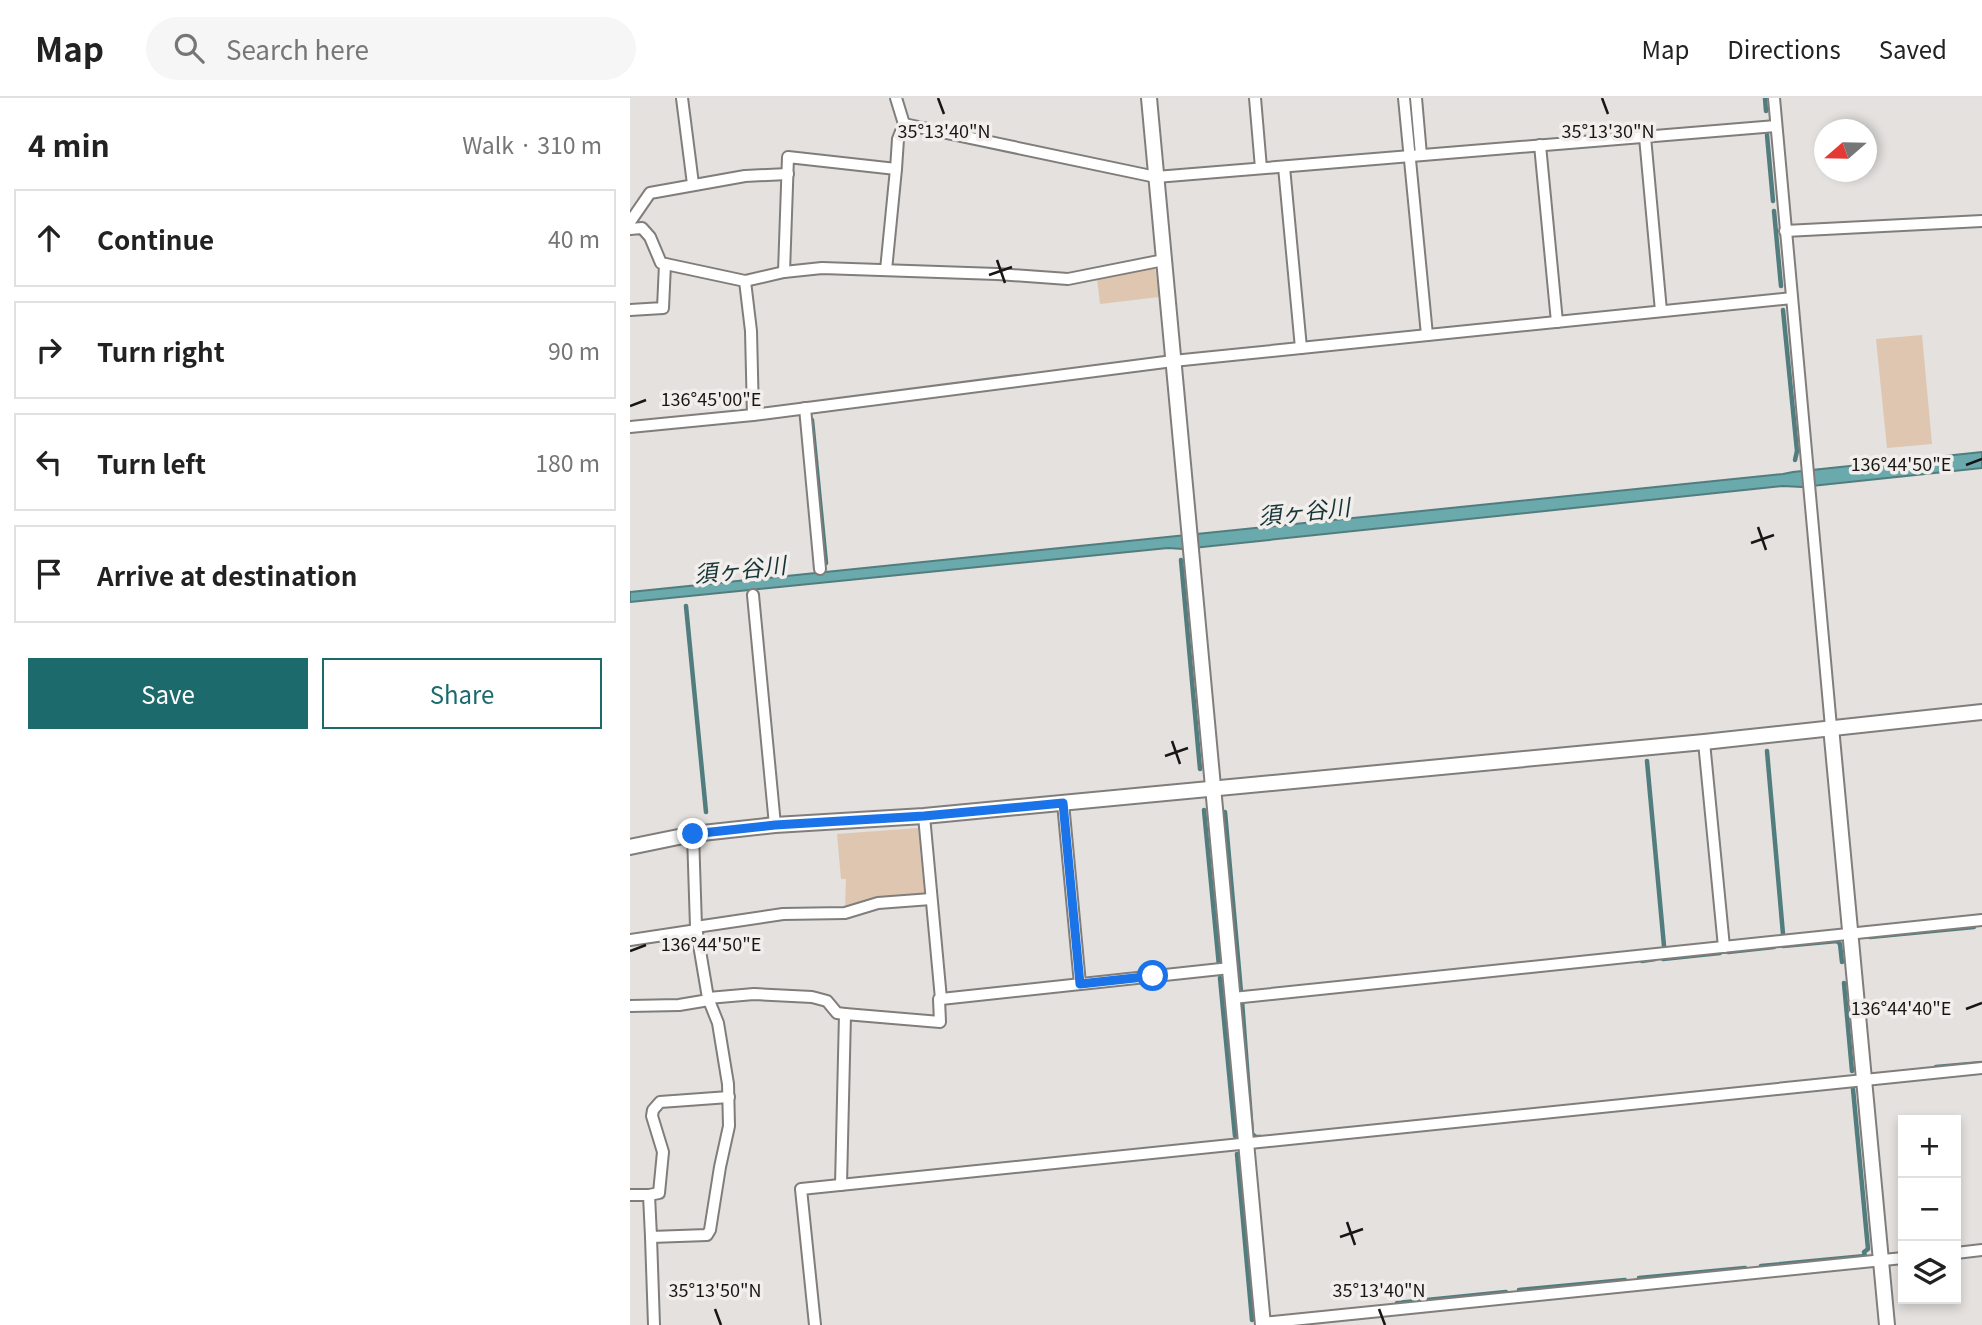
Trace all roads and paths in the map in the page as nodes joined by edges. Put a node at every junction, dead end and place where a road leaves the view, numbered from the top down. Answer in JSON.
{"nodes":[{"id":1,"x":682,"y":98,"type":"edge"},
{"id":2,"x":896,"y":98,"type":"edge"},
{"id":3,"x":1149,"y":98,"type":"edge"},
{"id":4,"x":1255,"y":98,"type":"edge"},
{"id":5,"x":1404,"y":98,"type":"edge"},
{"id":6,"x":1416,"y":98,"type":"edge"},
{"id":7,"x":1774,"y":98,"type":"edge"},
{"id":8,"x":904,"y":124,"type":"junction"},
{"id":9,"x":1776,"y":126,"type":"junction"},
{"id":10,"x":1645,"y":137,"type":"junction"},
{"id":11,"x":1540,"y":145,"type":"junction"},
{"id":12,"x":1421,"y":155,"type":"junction"},
{"id":13,"x":1409,"y":156,"type":"junction"},
{"id":14,"x":1284,"y":167,"type":"junction"},
{"id":15,"x":895,"y":169,"type":"junction"},
{"id":16,"x":1261,"y":169,"type":"junction"},
{"id":17,"x":788,"y":174,"type":"junction"},
{"id":18,"x":1157,"y":177,"type":"junction"},
{"id":19,"x":692,"y":184,"type":"junction"},
{"id":20,"x":1982,"y":221,"type":"edge"},
{"id":21,"x":630,"y":222,"type":"edge"},
{"id":22,"x":630,"y":229,"type":"edge"},
{"id":23,"x":1785,"y":231,"type":"junction"},
{"id":24,"x":1164,"y":260,"type":"junction"},
{"id":25,"x":665,"y":264,"type":"junction"},
{"id":26,"x":886,"y":270,"type":"junction"},
{"id":27,"x":784,"y":272,"type":"junction"},
{"id":28,"x":745,"y":281,"type":"junction"},
{"id":29,"x":1792,"y":298,"type":"junction"},
{"id":30,"x":630,"y":310,"type":"edge"},
{"id":31,"x":1661,"y":311,"type":"junction"},
{"id":32,"x":1557,"y":322,"type":"junction"},
{"id":33,"x":1427,"y":335,"type":"junction"},
{"id":34,"x":1301,"y":348,"type":"junction"},
{"id":35,"x":1173,"y":361,"type":"junction"},
{"id":36,"x":805,"y":408,"type":"junction"},
{"id":37,"x":753,"y":415,"type":"junction"},
{"id":38,"x":630,"y":427,"type":"edge"},
{"id":39,"x":820,"y":569,"type":"dead end"},
{"id":40,"x":753,"y":596,"type":"dead end"},
{"id":41,"x":1982,"y":712,"type":"edge"},
{"id":42,"x":1831,"y":727,"type":"junction"},
{"id":43,"x":1704,"y":742,"type":"junction"},
{"id":44,"x":1213,"y":789,"type":"junction"},
{"id":45,"x":1063,"y":803,"type":"junction"},
{"id":46,"x":924,"y":816,"type":"junction"},
{"id":47,"x":775,"y":825,"type":"junction"},
{"id":48,"x":693,"y":834,"type":"junction"},
{"id":49,"x":630,"y":847,"type":"edge"},
{"id":50,"x":931,"y":899,"type":"junction"},
{"id":51,"x":1982,"y":920,"type":"edge"},
{"id":52,"x":697,"y":929,"type":"junction"},
{"id":53,"x":1850,"y":934,"type":"junction"},
{"id":54,"x":630,"y":940,"type":"edge"},
{"id":55,"x":1724,"y":947,"type":"junction"},
{"id":56,"x":1230,"y":968,"type":"junction"},
{"id":57,"x":1080,"y":984,"type":"junction"},
{"id":58,"x":1233,"y":998,"type":"junction"},
{"id":59,"x":709,"y":999,"type":"junction"},
{"id":60,"x":941,"y":999,"type":"junction"},
{"id":61,"x":630,"y":1006,"type":"edge"},
{"id":62,"x":845,"y":1014,"type":"junction"},
{"id":63,"x":1982,"y":1068,"type":"edge"},
{"id":64,"x":1864,"y":1080,"type":"junction"},
{"id":65,"x":729,"y":1097,"type":"junction"},
{"id":66,"x":1246,"y":1144,"type":"junction"},
{"id":67,"x":841,"y":1185,"type":"junction"},
{"id":68,"x":630,"y":1195,"type":"edge"},
{"id":69,"x":649,"y":1195,"type":"junction"},
{"id":70,"x":651,"y":1237,"type":"junction"},
{"id":71,"x":1982,"y":1250,"type":"edge"},
{"id":72,"x":1961,"y":1252,"type":"edge"},
{"id":73,"x":1898,"y":1258,"type":"edge"},
{"id":74,"x":1881,"y":1260,"type":"junction"},
{"id":75,"x":1263,"y":1324,"type":"edge"},
{"id":76,"x":654,"y":1325,"type":"edge"},
{"id":77,"x":815,"y":1325,"type":"edge"},
{"id":78,"x":1887,"y":1325,"type":"edge"}],
"edges":[{"from":1,"to":19,"type":"street"},
{"from":2,"to":8,"type":"street"},
{"from":3,"to":18,"type":"street"},
{"from":4,"to":16,"type":"street"},
{"from":5,"to":13,"type":"street"},
{"from":6,"to":12,"type":"street"},
{"from":7,"to":9,"type":"street"},
{"from":8,"to":15,"type":"street"},
{"from":8,"to":18,"type":"street"},
{"from":9,"to":10,"type":"street"},
{"from":9,"to":23,"type":"street"},
{"from":10,"to":11,"type":"street"},
{"from":10,"to":31,"type":"street"},
{"from":11,"to":12,"type":"street"},
{"from":11,"to":32,"type":"street"},
{"from":12,"to":13,"type":"street"},
{"from":13,"to":14,"type":"street"},
{"from":13,"to":33,"type":"street"},
{"from":14,"to":16,"type":"street"},
{"from":14,"to":34,"type":"street"},
{"from":15,"to":17,"type":"street"},
{"from":15,"to":26,"type":"street"},
{"from":16,"to":18,"type":"street"},
{"from":17,"to":19,"type":"street"},
{"from":17,"to":27,"type":"street"},
{"from":18,"to":24,"type":"street"},
{"from":19,"to":21,"type":"street"},
{"from":20,"to":23,"type":"street"},
{"from":22,"to":25,"type":"street"},
{"from":23,"to":29,"type":"street"},
{"from":24,"to":26,"type":"street"},
{"from":24,"to":35,"type":"street"},
{"from":25,"to":28,"type":"street"},
{"from":25,"to":30,"type":"street"},
{"from":26,"to":27,"type":"street"},
{"from":27,"to":28,"type":"street"},
{"from":28,"to":37,"type":"street"},
{"from":29,"to":31,"type":"street"},
{"from":29,"to":42,"type":"street"},
{"from":31,"to":32,"type":"street"},
{"from":32,"to":33,"type":"street"},
{"from":33,"to":34,"type":"street"},
{"from":34,"to":35,"type":"street"},
{"from":35,"to":36,"type":"street"},
{"from":35,"to":44,"type":"street"},
{"from":36,"to":37,"type":"street"},
{"from":36,"to":39,"type":"street"},
{"from":37,"to":38,"type":"street"},
{"from":40,"to":47,"type":"street"},
{"from":41,"to":42,"type":"street"},
{"from":42,"to":43,"type":"street"},
{"from":42,"to":53,"type":"street"},
{"from":43,"to":44,"type":"street"},
{"from":43,"to":55,"type":"street"},
{"from":44,"to":45,"type":"street"},
{"from":44,"to":56,"type":"street"},
{"from":45,"to":46,"type":"street"},
{"from":45,"to":57,"type":"street"},
{"from":46,"to":47,"type":"street"},
{"from":46,"to":50,"type":"street"},
{"from":47,"to":48,"type":"street"},
{"from":48,"to":49,"type":"street"},
{"from":48,"to":52,"type":"street"},
{"from":50,"to":52,"type":"street"},
{"from":50,"to":60,"type":"street"},
{"from":51,"to":53,"type":"street"},
{"from":52,"to":54,"type":"street"},
{"from":52,"to":59,"type":"street"},
{"from":53,"to":55,"type":"street"},
{"from":53,"to":64,"type":"street"},
{"from":55,"to":58,"type":"street"},
{"from":56,"to":57,"type":"street"},
{"from":56,"to":58,"type":"street"},
{"from":57,"to":60,"type":"street"},
{"from":58,"to":66,"type":"street"},
{"from":59,"to":61,"type":"street"},
{"from":59,"to":62,"type":"street"},
{"from":59,"to":65,"type":"street"},
{"from":60,"to":62,"type":"street"},
{"from":62,"to":67,"type":"street"},
{"from":63,"to":64,"type":"street"},
{"from":64,"to":66,"type":"street"},
{"from":64,"to":74,"type":"street"},
{"from":65,"to":69,"type":"street"},
{"from":65,"to":70,"type":"street"},
{"from":66,"to":67,"type":"street"},
{"from":66,"to":75,"type":"street"},
{"from":67,"to":77,"type":"street"},
{"from":68,"to":69,"type":"street"},
{"from":69,"to":70,"type":"street"},
{"from":70,"to":76,"type":"street"},
{"from":71,"to":72,"type":"street"},
{"from":73,"to":74,"type":"street"},
{"from":74,"to":75,"type":"street"},
{"from":74,"to":78,"type":"street"}]}
